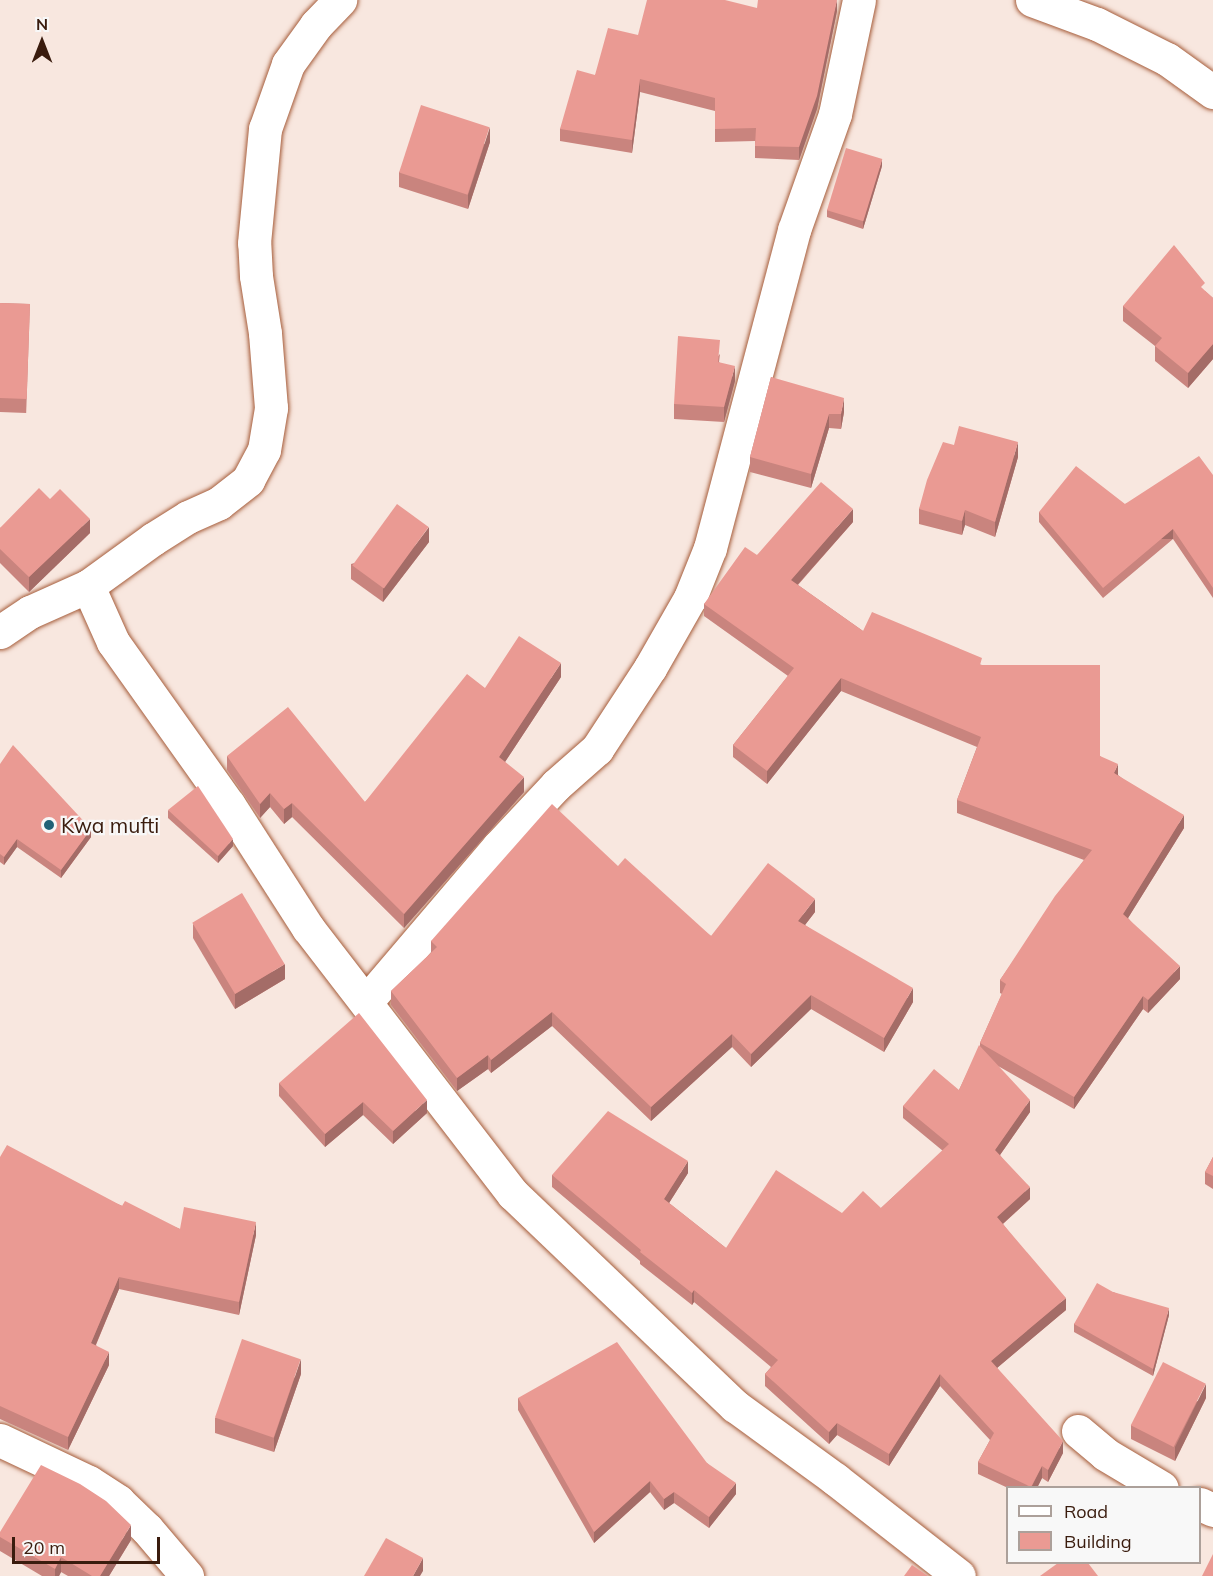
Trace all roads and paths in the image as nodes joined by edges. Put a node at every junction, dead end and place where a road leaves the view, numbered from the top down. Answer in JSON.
{"nodes":[{"id":1,"x":340,"y":0,"type":"edge"},
{"id":2,"x":859,"y":0,"type":"edge"},
{"id":3,"x":1032,"y":0,"type":"edge"},
{"id":4,"x":1213,"y":92,"type":"edge"},
{"id":5,"x":88,"y":586,"type":"junction"},
{"id":6,"x":0,"y":632,"type":"edge"},
{"id":7,"x":366,"y":1002,"type":"junction"},
{"id":8,"x":1078,"y":1431,"type":"dead end"},
{"id":9,"x":0,"y":1440,"type":"edge"},
{"id":10,"x":1159,"y":1486,"type":"edge"},
{"id":11,"x":187,"y":1576,"type":"edge"},
{"id":12,"x":959,"y":1576,"type":"edge"}],
"edges":[{"from":1,"to":5,"type":"street"},
{"from":2,"to":7,"type":"street"},
{"from":3,"to":4,"type":"street"},
{"from":5,"to":6,"type":"street"},
{"from":5,"to":7,"type":"street"},
{"from":7,"to":12,"type":"street"},
{"from":8,"to":10,"type":"street"},
{"from":9,"to":11,"type":"street"}]}
